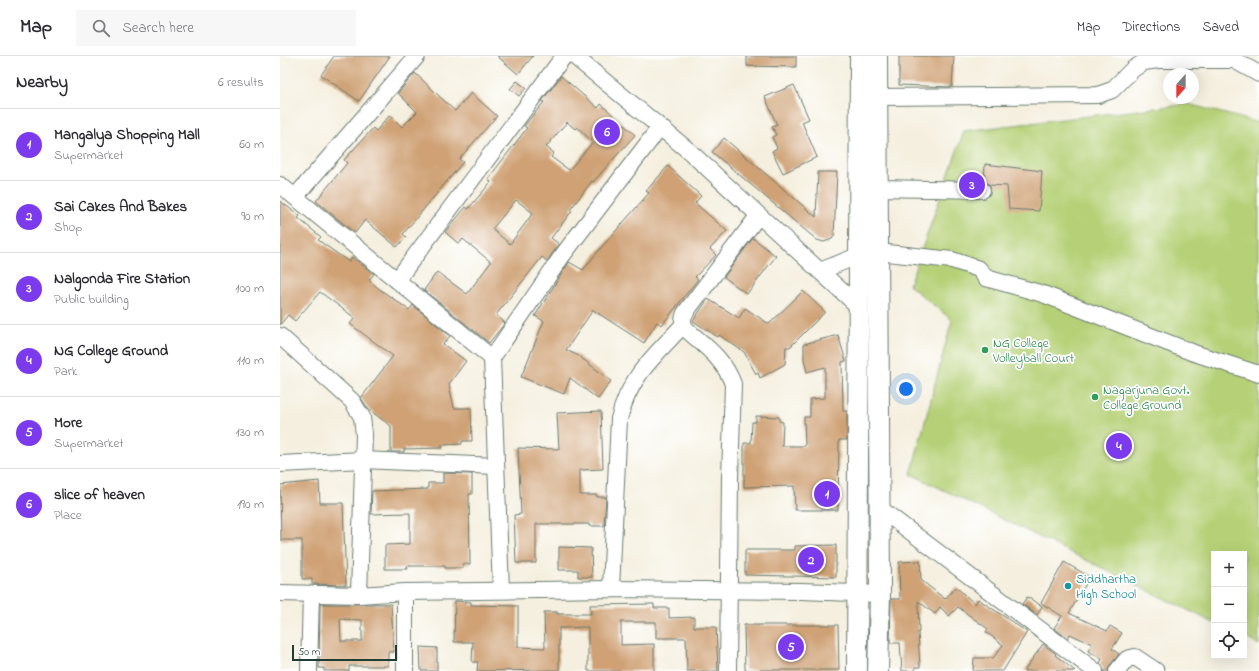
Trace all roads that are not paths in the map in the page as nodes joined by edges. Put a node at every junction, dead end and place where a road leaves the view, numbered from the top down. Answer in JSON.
{"nodes":[{"id":1,"x":417,"y":56,"type":"edge"},
{"id":2,"x":564,"y":56,"type":"edge"},
{"id":3,"x":574,"y":56,"type":"edge"},
{"id":4,"x":860,"y":56,"type":"edge"},
{"id":5,"x":877,"y":56,"type":"edge"},
{"id":6,"x":1234,"y":58,"type":"edge"},
{"id":7,"x":1259,"y":74,"type":"edge"},
{"id":8,"x":877,"y":97,"type":"junction"},
{"id":9,"x":660,"y":127,"type":"junction"},
{"id":10,"x":280,"y":185,"type":"edge"},
{"id":11,"x":878,"y":188,"type":"junction"},
{"id":12,"x":982,"y":190,"type":"dead end"},
{"id":13,"x":296,"y":198,"type":"junction"},
{"id":14,"x":758,"y":216,"type":"junction"},
{"id":15,"x":869,"y":254,"type":"junction"},
{"id":16,"x":820,"y":272,"type":"junction"},
{"id":17,"x":396,"y":280,"type":"junction"},
{"id":18,"x":859,"y":307,"type":"junction"},
{"id":19,"x":683,"y":325,"type":"junction"},
{"id":20,"x":280,"y":336,"type":"edge"},
{"id":21,"x":492,"y":358,"type":"junction"},
{"id":22,"x":1259,"y":374,"type":"edge"},
{"id":23,"x":363,"y":460,"type":"junction"},
{"id":24,"x":280,"y":464,"type":"edge"},
{"id":25,"x":496,"y":466,"type":"junction"},
{"id":26,"x":878,"y":507,"type":"junction"},
{"id":27,"x":611,"y":589,"type":"junction"},
{"id":28,"x":501,"y":590,"type":"junction"},
{"id":29,"x":729,"y":591,"type":"junction"},
{"id":30,"x":405,"y":592,"type":"junction"},
{"id":31,"x":280,"y":593,"type":"edge"},
{"id":32,"x":857,"y":594,"type":"junction"},
{"id":33,"x":880,"y":594,"type":"junction"},
{"id":34,"x":359,"y":595,"type":"junction"},
{"id":35,"x":311,"y":596,"type":"junction"},
{"id":36,"x":309,"y":671,"type":"edge"},
{"id":37,"x":405,"y":671,"type":"edge"},
{"id":38,"x":728,"y":671,"type":"edge"},
{"id":39,"x":857,"y":671,"type":"edge"},
{"id":40,"x":878,"y":671,"type":"edge"},
{"id":41,"x":1095,"y":671,"type":"edge"},
{"id":42,"x":1117,"y":671,"type":"edge"},
{"id":43,"x":1156,"y":671,"type":"edge"}],
"edges":[{"from":1,"to":13,"type":"street"},
{"from":2,"to":17,"type":"street"},
{"from":3,"to":9,"type":"street"},
{"from":4,"to":15,"type":"main road"},
{"from":5,"to":8,"type":"main road"},
{"from":6,"to":7,"type":"street"},
{"from":6,"to":8,"type":"street"},
{"from":8,"to":11,"type":"main road"},
{"from":9,"to":14,"type":"street"},
{"from":9,"to":21,"type":"street"},
{"from":10,"to":13,"type":"street"},
{"from":11,"to":12,"type":"street"},
{"from":11,"to":15,"type":"main road"},
{"from":13,"to":17,"type":"street"},
{"from":14,"to":16,"type":"street"},
{"from":14,"to":19,"type":"street"},
{"from":15,"to":16,"type":"street"},
{"from":15,"to":18,"type":"main road"},
{"from":15,"to":22,"type":"street"},
{"from":15,"to":26,"type":"main road"},
{"from":16,"to":18,"type":"street"},
{"from":17,"to":21,"type":"street"},
{"from":18,"to":32,"type":"main road"},
{"from":19,"to":27,"type":"street"},
{"from":19,"to":29,"type":"street"},
{"from":20,"to":23,"type":"street"},
{"from":21,"to":25,"type":"street"},
{"from":23,"to":24,"type":"street"},
{"from":23,"to":25,"type":"street"},
{"from":23,"to":34,"type":"street"},
{"from":25,"to":28,"type":"street"},
{"from":26,"to":33,"type":"main road"},
{"from":26,"to":41,"type":"street"},
{"from":27,"to":28,"type":"street"},
{"from":27,"to":29,"type":"street"},
{"from":28,"to":30,"type":"street"},
{"from":29,"to":32,"type":"street"},
{"from":29,"to":38,"type":"street"},
{"from":30,"to":34,"type":"street"},
{"from":30,"to":37,"type":"street"},
{"from":31,"to":35,"type":"street"},
{"from":32,"to":33,"type":"street"},
{"from":32,"to":39,"type":"main road"},
{"from":33,"to":40,"type":"main road"},
{"from":34,"to":35,"type":"street"},
{"from":35,"to":36,"type":"street"},
{"from":42,"to":43,"type":"street"}]}
